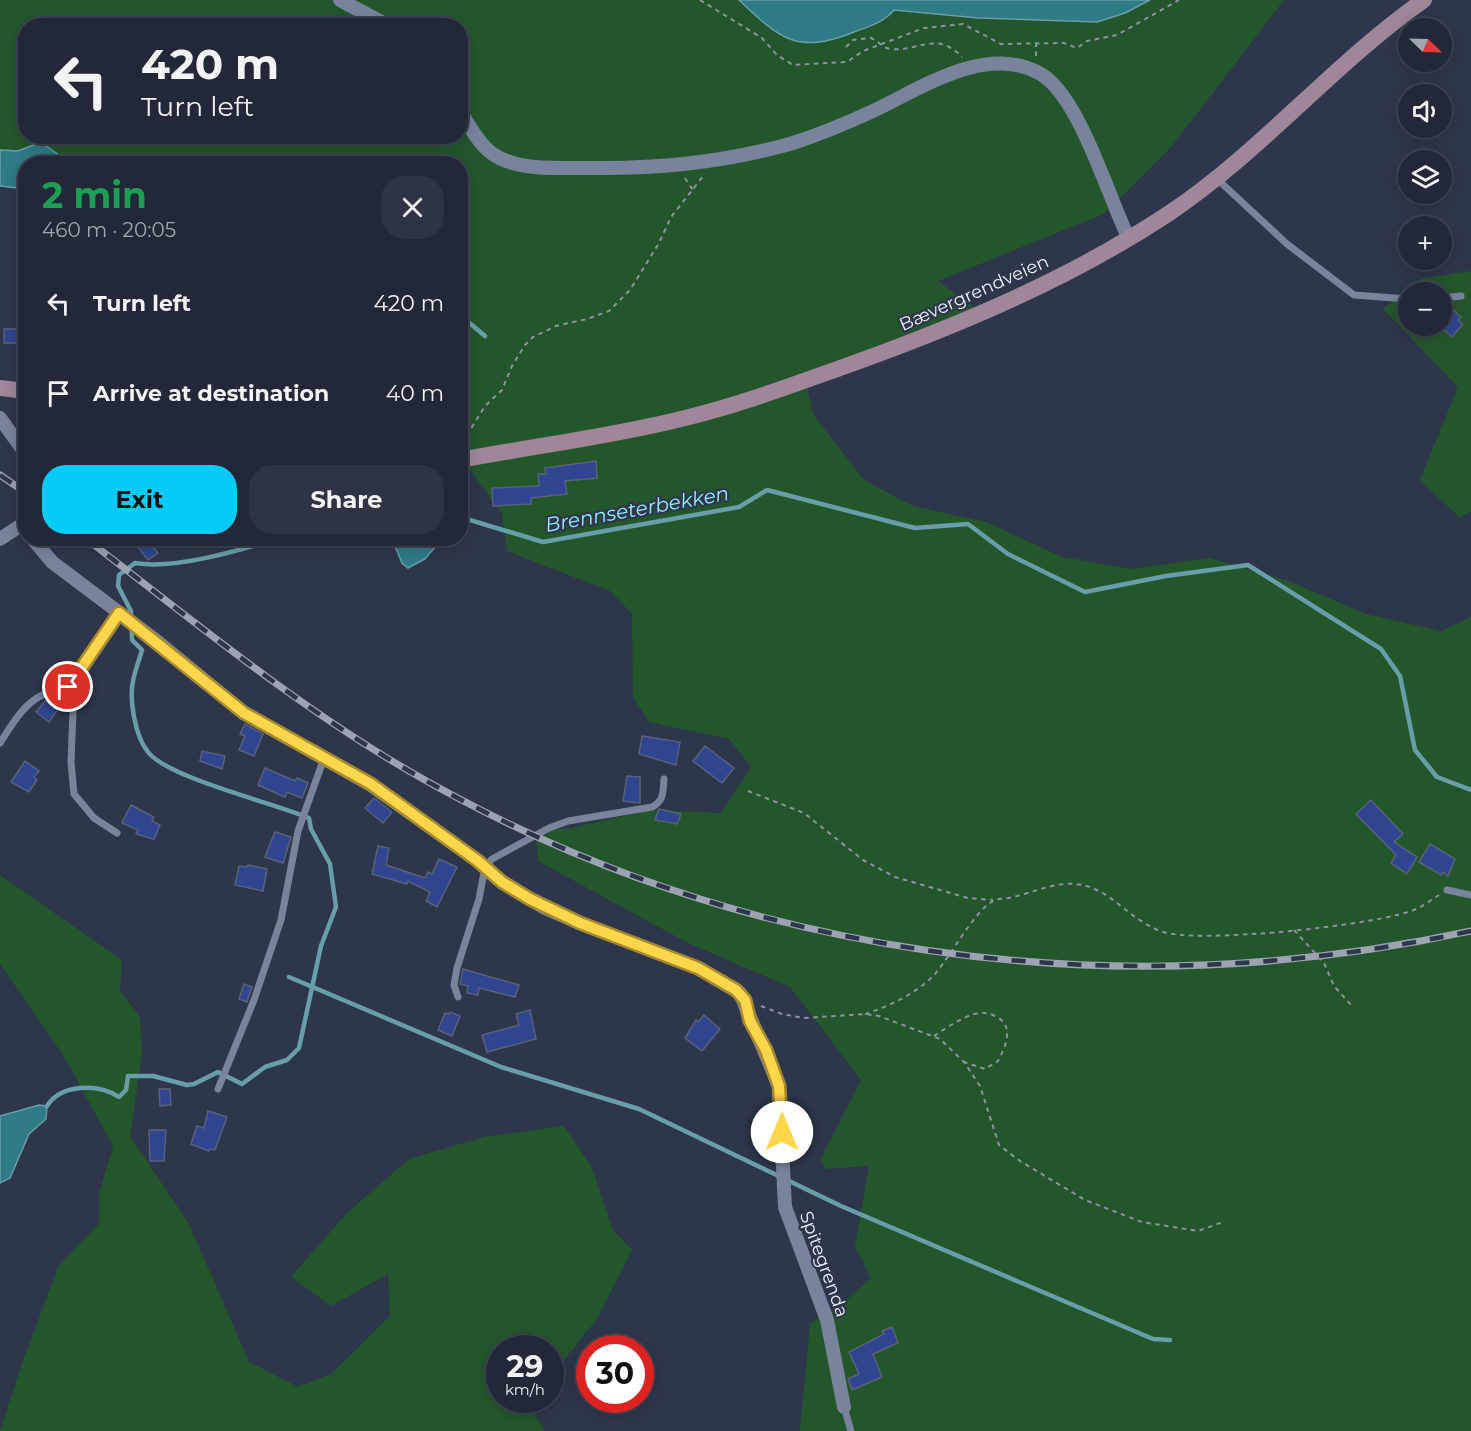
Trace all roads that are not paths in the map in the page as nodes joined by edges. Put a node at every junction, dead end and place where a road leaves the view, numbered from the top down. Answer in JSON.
{"nodes":[{"id":1,"x":340,"y":0,"type":"edge"},
{"id":2,"x":1424,"y":0,"type":"edge"},
{"id":3,"x":374,"y":18,"type":"edge"},
{"id":4,"x":468,"y":123,"type":"edge"},
{"id":5,"x":1215,"y":178,"type":"junction"},
{"id":6,"x":1129,"y":239,"type":"junction"},
{"id":7,"x":1461,"y":296,"type":"dead end"},
{"id":8,"x":1452,"y":297,"type":"edge"},
{"id":9,"x":1398,"y":299,"type":"edge"},
{"id":10,"x":0,"y":388,"type":"edge"},
{"id":11,"x":18,"y":389,"type":"edge"},
{"id":12,"x":0,"y":418,"type":"edge"},
{"id":13,"x":18,"y":443,"type":"edge"},
{"id":14,"x":468,"y":459,"type":"edge"},
{"id":15,"x":18,"y":527,"type":"edge"},
{"id":16,"x":0,"y":539,"type":"edge"},
{"id":17,"x":39,"y":546,"type":"edge"},
{"id":18,"x":119,"y":613,"type":"junction"},
{"id":19,"x":74,"y":686,"type":"junction"},
{"id":20,"x":0,"y":744,"type":"edge"},
{"id":21,"x":324,"y":759,"type":"junction"},
{"id":22,"x":664,"y":779,"type":"dead end"},
{"id":23,"x":117,"y":833,"type":"dead end"},
{"id":24,"x":485,"y":867,"type":"junction"},
{"id":25,"x":1447,"y":890,"type":"road end"},
{"id":26,"x":1471,"y":895,"type":"edge"},
{"id":27,"x":458,"y":998,"type":"dead end"},
{"id":28,"x":218,"y":1089,"type":"dead end"},
{"id":29,"x":844,"y":1407,"type":"joint"},
{"id":30,"x":851,"y":1431,"type":"edge"}],
"edges":[{"from":1,"to":3,"type":"street"},
{"from":2,"to":5,"type":"main road","name":"Bævergrendveien"},
{"from":4,"to":6,"type":"street"},
{"from":5,"to":6,"type":"main road","name":"Bævergrendveien"},
{"from":5,"to":9,"type":"lane"},
{"from":6,"to":14,"type":"main road","name":"Bævergrendveien"},
{"from":7,"to":8,"type":"lane"},
{"from":10,"to":11,"type":"main road"},
{"from":12,"to":13,"type":"street"},
{"from":15,"to":16,"type":"street"},
{"from":17,"to":18,"type":"street"},
{"from":18,"to":19,"type":"street"},
{"from":18,"to":21,"type":"street"},
{"from":19,"to":20,"type":"lane"},
{"from":19,"to":23,"type":"lane"},
{"from":21,"to":24,"type":"street"},
{"from":21,"to":28,"type":"lane"},
{"from":22,"to":24,"type":"lane"},
{"from":24,"to":27,"type":"lane"},
{"from":24,"to":29,"type":"street","name":"Spitegrenda"},
{"from":25,"to":26,"type":"lane"},
{"from":29,"to":30,"type":"lane","name":"Spitegrenda"}]}
